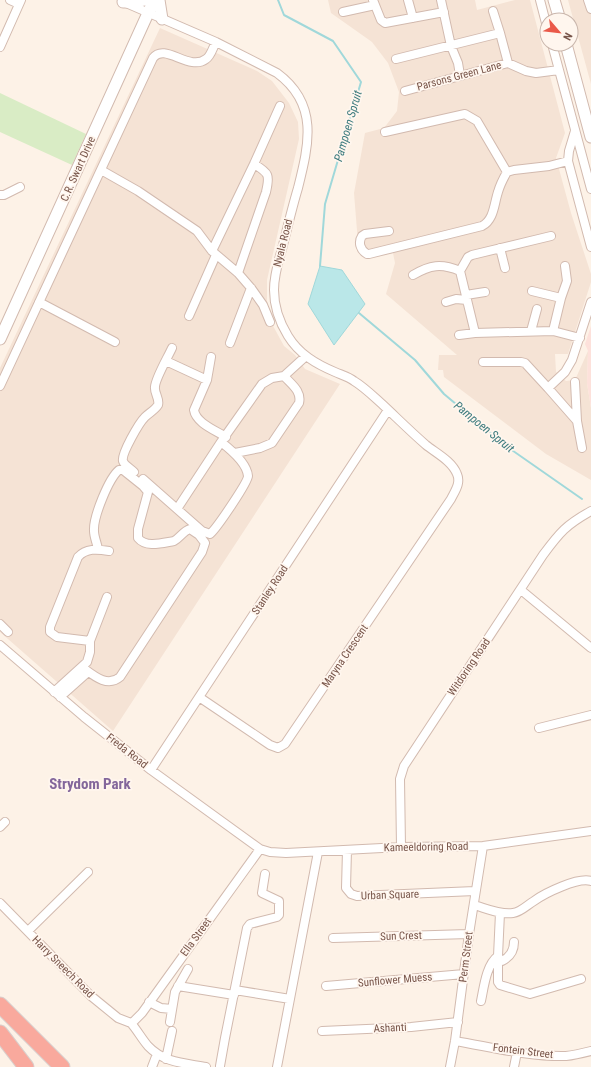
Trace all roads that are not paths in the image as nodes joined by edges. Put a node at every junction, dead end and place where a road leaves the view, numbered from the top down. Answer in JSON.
{"nodes":[{"id":1,"x":10,"y":0,"type":"edge"},
{"id":2,"x":144,"y":0,"type":"edge"},
{"id":3,"x":154,"y":0,"type":"edge"},
{"id":4,"x":159,"y":0,"type":"edge"},
{"id":5,"x":408,"y":0,"type":"edge"},
{"id":6,"x":441,"y":0,"type":"edge"},
{"id":7,"x":540,"y":0,"type":"edge"},
{"id":8,"x":554,"y":0,"type":"edge"},
{"id":9,"x":588,"y":0,"type":"edge"},
{"id":10,"x":122,"y":1,"type":"edge"},
{"id":11,"x":20,"y":2,"type":"edge"},
{"id":12,"x":374,"y":3,"type":"edge"},
{"id":13,"x":591,"y":9,"type":"edge"},
{"id":14,"x":494,"y":11,"type":"dead end"},
{"id":15,"x":343,"y":12,"type":"dead end"},
{"id":16,"x":444,"y":12,"type":"junction"},
{"id":17,"x":543,"y":12,"type":"edge"},
{"id":18,"x":558,"y":12,"type":"edge"},
{"id":19,"x":149,"y":13,"type":"junction"},
{"id":20,"x":413,"y":18,"type":"junction"},
{"id":21,"x":162,"y":19,"type":"junction"},
{"id":22,"x":500,"y":33,"type":"junction"},
{"id":23,"x":216,"y":42,"type":"junction"},
{"id":24,"x":451,"y":46,"type":"junction"},
{"id":25,"x":0,"y":47,"type":"edge"},
{"id":26,"x":554,"y":52,"type":"edge"},
{"id":27,"x":568,"y":52,"type":"edge"},
{"id":28,"x":396,"y":59,"type":"dead end"},
{"id":29,"x":508,"y":63,"type":"junction"},
{"id":30,"x":559,"y":70,"type":"junction"},
{"id":31,"x":460,"y":75,"type":"junction"},
{"id":32,"x":404,"y":91,"type":"dead end"},
{"id":33,"x":280,"y":106,"type":"dead end"},
{"id":34,"x":576,"y":131,"type":"junction"},
{"id":35,"x":385,"y":132,"type":"dead end"},
{"id":36,"x":591,"y":137,"type":"edge"},
{"id":37,"x":568,"y":161,"type":"junction"},
{"id":38,"x":254,"y":164,"type":"junction"},
{"id":39,"x":101,"y":170,"type":"junction"},
{"id":40,"x":507,"y":172,"type":"junction"},
{"id":41,"x":20,"y":187,"type":"dead end"},
{"id":42,"x":591,"y":189,"type":"edge"},
{"id":43,"x":0,"y":195,"type":"edge"},
{"id":44,"x":389,"y":231,"type":"dead end"},
{"id":45,"x":551,"y":236,"type":"dead end"},
{"id":46,"x":591,"y":247,"type":"edge"},
{"id":47,"x":500,"y":248,"type":"junction"},
{"id":48,"x":214,"y":253,"type":"junction"},
{"id":49,"x":565,"y":266,"type":"dead end"},
{"id":50,"x":505,"y":268,"type":"dead end"},
{"id":51,"x":460,"y":271,"type":"junction"},
{"id":52,"x":238,"y":273,"type":"junction"},
{"id":53,"x":413,"y":275,"type":"dead end"},
{"id":54,"x":251,"y":288,"type":"junction"},
{"id":55,"x":532,"y":291,"type":"dead end"},
{"id":56,"x":485,"y":292,"type":"dead end"},
{"id":57,"x":466,"y":297,"type":"junction"},
{"id":58,"x":561,"y":298,"type":"junction"},
{"id":59,"x":40,"y":302,"type":"junction"},
{"id":60,"x":446,"y":302,"type":"dead end"},
{"id":61,"x":591,"y":302,"type":"edge"},
{"id":62,"x":537,"y":308,"type":"dead end"},
{"id":63,"x":189,"y":316,"type":"dead end"},
{"id":64,"x":270,"y":322,"type":"dead end"},
{"id":65,"x":531,"y":331,"type":"junction"},
{"id":66,"x":553,"y":331,"type":"junction"},
{"id":67,"x":475,"y":333,"type":"junction"},
{"id":68,"x":459,"y":335,"type":"dead end"},
{"id":69,"x":580,"y":338,"type":"junction"},
{"id":70,"x":0,"y":339,"type":"edge"},
{"id":71,"x":115,"y":342,"type":"dead end"},
{"id":72,"x":230,"y":343,"type":"dead end"},
{"id":73,"x":172,"y":348,"type":"dead end"},
{"id":74,"x":306,"y":356,"type":"junction"},
{"id":75,"x":211,"y":357,"type":"dead end"},
{"id":76,"x":166,"y":361,"type":"junction"},
{"id":77,"x":483,"y":362,"type":"dead end"},
{"id":78,"x":284,"y":376,"type":"junction"},
{"id":79,"x":207,"y":380,"type":"junction"},
{"id":80,"x":576,"y":382,"type":"dead end"},
{"id":81,"x":0,"y":386,"type":"edge"},
{"id":82,"x":548,"y":388,"type":"junction"},
{"id":83,"x":388,"y":410,"type":"junction"},
{"id":84,"x":577,"y":421,"type":"junction"},
{"id":85,"x":223,"y":439,"type":"junction"},
{"id":86,"x":582,"y":448,"type":"dead end"},
{"id":87,"x":235,"y":453,"type":"junction"},
{"id":88,"x":458,"y":482,"type":"joint"},
{"id":89,"x":177,"y":509,"type":"junction"},
{"id":90,"x":591,"y":511,"type":"edge"},
{"id":91,"x":98,"y":549,"type":"junction"},
{"id":92,"x":109,"y":551,"type":"dead end"},
{"id":93,"x":521,"y":590,"type":"junction"},
{"id":94,"x":107,"y":597,"type":"dead end"},
{"id":95,"x":0,"y":624,"type":"edge"},
{"id":96,"x":8,"y":632,"type":"dead end"},
{"id":97,"x":90,"y":641,"type":"junction"},
{"id":98,"x":0,"y":645,"type":"edge"},
{"id":99,"x":591,"y":648,"type":"edge"},
{"id":100,"x":85,"y":669,"type":"junction"},
{"id":101,"x":57,"y":694,"type":"junction"},
{"id":102,"x":199,"y":697,"type":"junction"},
{"id":103,"x":591,"y":715,"type":"edge"},
{"id":104,"x":539,"y":728,"type":"dead end"},
{"id":105,"x":151,"y":770,"type":"junction"},
{"id":106,"x":591,"y":831,"type":"edge"},
{"id":107,"x":483,"y":846,"type":"junction"},
{"id":108,"x":401,"y":848,"type":"junction"},
{"id":109,"x":260,"y":849,"type":"junction"},
{"id":110,"x":347,"y":850,"type":"junction"},
{"id":111,"x":318,"y":852,"type":"junction"},
{"id":112,"x":88,"y":872,"type":"dead end"},
{"id":113,"x":265,"y":874,"type":"dead end"},
{"id":114,"x":591,"y":881,"type":"edge"},
{"id":115,"x":475,"y":892,"type":"junction"},
{"id":116,"x":0,"y":904,"type":"edge"},
{"id":117,"x":474,"y":905,"type":"junction"},
{"id":118,"x":500,"y":913,"type":"junction"},
{"id":119,"x":28,"y":931,"type":"junction"},
{"id":120,"x":469,"y":934,"type":"junction"},
{"id":121,"x":334,"y":938,"type":"dead end"},
{"id":122,"x":514,"y":942,"type":"dead end"},
{"id":123,"x":498,"y":956,"type":"junction"},
{"id":124,"x":188,"y":969,"type":"dead end"},
{"id":125,"x":464,"y":974,"type":"junction"},
{"id":126,"x":581,"y":979,"type":"dead end"},
{"id":127,"x":178,"y":986,"type":"junction"},
{"id":128,"x":326,"y":986,"type":"dead end"},
{"id":129,"x":234,"y":992,"type":"junction"},
{"id":130,"x":290,"y":999,"type":"junction"},
{"id":131,"x":481,"y":1001,"type":"dead end"},
{"id":132,"x":149,"y":1002,"type":"junction"},
{"id":133,"x":0,"y":1005,"type":"edge"},
{"id":134,"x":172,"y":1009,"type":"junction"},
{"id":135,"x":170,"y":1022,"type":"dead end"},
{"id":136,"x":458,"y":1022,"type":"junction"},
{"id":137,"x":131,"y":1023,"type":"junction"},
{"id":138,"x":172,"y":1031,"type":"dead end"},
{"id":139,"x":322,"y":1031,"type":"dead end"},
{"id":140,"x":0,"y":1033,"type":"edge"},
{"id":141,"x":455,"y":1041,"type":"junction"},
{"id":142,"x":591,"y":1051,"type":"edge"},
{"id":143,"x":516,"y":1052,"type":"junction"},
{"id":144,"x":157,"y":1054,"type":"junction"},
{"id":145,"x":166,"y":1059,"type":"junction"},
{"id":146,"x":26,"y":1067,"type":"edge"},
{"id":147,"x":62,"y":1067,"type":"edge"},
{"id":148,"x":152,"y":1067,"type":"edge"},
{"id":149,"x":206,"y":1067,"type":"edge"},
{"id":150,"x":222,"y":1067,"type":"edge"},
{"id":151,"x":277,"y":1067,"type":"edge"},
{"id":152,"x":445,"y":1067,"type":"edge"},
{"id":153,"x":450,"y":1067,"type":"edge"},
{"id":154,"x":514,"y":1067,"type":"edge"}],
"edges":[{"from":1,"to":11,"type":"street"},
{"from":2,"to":10,"type":"street"},
{"from":3,"to":19,"type":"street","name":"C.R. Swart Drive"},
{"from":4,"to":21,"type":"street"},
{"from":5,"to":20,"type":"street"},
{"from":6,"to":16,"type":"street"},
{"from":7,"to":17,"type":"street"},
{"from":8,"to":18,"type":"street"},
{"from":9,"to":13,"type":"street"},
{"from":10,"to":19,"type":"street","name":"Nyala Road"},
{"from":11,"to":25,"type":"street"},
{"from":12,"to":15,"type":"street"},
{"from":12,"to":20,"type":"street"},
{"from":14,"to":22,"type":"street"},
{"from":16,"to":20,"type":"street"},
{"from":16,"to":24,"type":"street"},
{"from":19,"to":21,"type":"street","name":"Nyala Road"},
{"from":19,"to":70,"type":"street","name":"C.R. Swart Drive"},
{"from":21,"to":23,"type":"street","name":"Nyala Road"},
{"from":22,"to":24,"type":"street"},
{"from":22,"to":29,"type":"street"},
{"from":23,"to":39,"type":"street"},
{"from":23,"to":74,"type":"street","name":"Nyala Road"},
{"from":24,"to":28,"type":"street"},
{"from":24,"to":31,"type":"street"},
{"from":26,"to":30,"type":"street"},
{"from":27,"to":36,"type":"street"},
{"from":29,"to":30,"type":"street","name":"Parsons Green Lane"},
{"from":29,"to":31,"type":"street","name":"Parsons Green Lane"},
{"from":30,"to":34,"type":"street"},
{"from":31,"to":32,"type":"street","name":"Parsons Green Lane"},
{"from":33,"to":38,"type":"street"},
{"from":34,"to":37,"type":"street"},
{"from":34,"to":42,"type":"street"},
{"from":35,"to":40,"type":"street"},
{"from":37,"to":40,"type":"street"},
{"from":37,"to":46,"type":"street"},
{"from":38,"to":48,"type":"street"},
{"from":38,"to":52,"type":"street"},
{"from":39,"to":48,"type":"street"},
{"from":39,"to":59,"type":"street"},
{"from":40,"to":44,"type":"street"},
{"from":41,"to":43,"type":"street"},
{"from":45,"to":47,"type":"street"},
{"from":47,"to":50,"type":"street"},
{"from":47,"to":51,"type":"street"},
{"from":48,"to":52,"type":"street"},
{"from":48,"to":63,"type":"street"},
{"from":49,"to":58,"type":"street"},
{"from":51,"to":53,"type":"street"},
{"from":51,"to":57,"type":"street"},
{"from":52,"to":54,"type":"street"},
{"from":54,"to":64,"type":"street"},
{"from":54,"to":72,"type":"street"},
{"from":55,"to":58,"type":"street"},
{"from":56,"to":57,"type":"street"},
{"from":57,"to":60,"type":"street"},
{"from":57,"to":67,"type":"street"},
{"from":58,"to":66,"type":"street"},
{"from":59,"to":71,"type":"street"},
{"from":59,"to":81,"type":"street"},
{"from":61,"to":69,"type":"street"},
{"from":62,"to":65,"type":"street"},
{"from":65,"to":66,"type":"street"},
{"from":65,"to":67,"type":"street"},
{"from":66,"to":69,"type":"street"},
{"from":67,"to":68,"type":"street"},
{"from":69,"to":82,"type":"street"},
{"from":73,"to":76,"type":"street"},
{"from":74,"to":78,"type":"street"},
{"from":74,"to":83,"type":"street","name":"Nyala Road"},
{"from":75,"to":79,"type":"street"},
{"from":76,"to":79,"type":"street"},
{"from":76,"to":89,"type":"street"},
{"from":77,"to":82,"type":"street"},
{"from":78,"to":85,"type":"street"},
{"from":78,"to":87,"type":"street"},
{"from":79,"to":85,"type":"street"},
{"from":80,"to":84,"type":"street"},
{"from":82,"to":84,"type":"street"},
{"from":83,"to":88,"type":"street","name":"Nyala Road"},
{"from":83,"to":102,"type":"street","name":"Stanley Road"},
{"from":84,"to":86,"type":"street"},
{"from":85,"to":87,"type":"street"},
{"from":85,"to":89,"type":"street"},
{"from":87,"to":89,"type":"street"},
{"from":88,"to":102,"type":"street","name":"Maryna Crescent"},
{"from":90,"to":93,"type":"street","name":"Witdoring Road"},
{"from":91,"to":92,"type":"street"},
{"from":91,"to":97,"type":"street"},
{"from":91,"to":100,"type":"street"},
{"from":93,"to":99,"type":"street"},
{"from":93,"to":108,"type":"street","name":"Witdoring Road"},
{"from":94,"to":97,"type":"street"},
{"from":95,"to":96,"type":"street"},
{"from":97,"to":100,"type":"street"},
{"from":98,"to":101,"type":"street","name":"Freda Road"},
{"from":100,"to":101,"type":"street"},
{"from":101,"to":105,"type":"street","name":"Freda Road"},
{"from":102,"to":105,"type":"street","name":"Stanley Road"},
{"from":103,"to":104,"type":"street"},
{"from":105,"to":109,"type":"street","name":"Freda Road"},
{"from":106,"to":107,"type":"street","name":"Kameeldoring Road"},
{"from":107,"to":108,"type":"street","name":"Kameeldoring Road"},
{"from":107,"to":115,"type":"street","name":"Perm Street"},
{"from":108,"to":110,"type":"street","name":"Kameeldoring Road"},
{"from":109,"to":111,"type":"street","name":"Kameeldoring Road"},
{"from":109,"to":132,"type":"street","name":"Ella Street"},
{"from":110,"to":111,"type":"street","name":"Kameeldoring Road"},
{"from":110,"to":115,"type":"street","name":"Urban Square"},
{"from":111,"to":130,"type":"street"},
{"from":112,"to":119,"type":"street"},
{"from":113,"to":129,"type":"street"},
{"from":114,"to":118,"type":"street"},
{"from":115,"to":117,"type":"street","name":"Perm Street"},
{"from":116,"to":119,"type":"street","name":"Harry Sneech Road"},
{"from":117,"to":118,"type":"street"},
{"from":117,"to":120,"type":"street","name":"Perm Street"},
{"from":118,"to":123,"type":"street"},
{"from":119,"to":137,"type":"street","name":"Harry Sneech Road"},
{"from":120,"to":121,"type":"street","name":"Sun Crest"},
{"from":120,"to":125,"type":"street","name":"Perm Street"},
{"from":122,"to":123,"type":"street"},
{"from":123,"to":126,"type":"street"},
{"from":123,"to":131,"type":"street"},
{"from":124,"to":127,"type":"street"},
{"from":125,"to":128,"type":"street","name":"Sunflower Muess"},
{"from":125,"to":136,"type":"street","name":"Perm Street"},
{"from":127,"to":129,"type":"street"},
{"from":127,"to":134,"type":"street"},
{"from":129,"to":130,"type":"street"},
{"from":129,"to":150,"type":"street"},
{"from":130,"to":151,"type":"street"},
{"from":132,"to":134,"type":"street"},
{"from":132,"to":137,"type":"street","name":"Ella Street"},
{"from":133,"to":147,"type":"highway"},
{"from":134,"to":135,"type":"street"},
{"from":136,"to":139,"type":"street","name":"Ashanti"},
{"from":136,"to":141,"type":"street","name":"Perm Street"},
{"from":137,"to":144,"type":"street"},
{"from":138,"to":145,"type":"street"},
{"from":140,"to":146,"type":"highway"},
{"from":141,"to":143,"type":"street","name":"Fontein Street"},
{"from":141,"to":153,"type":"street","name":"Perm Street"},
{"from":142,"to":143,"type":"street","name":"Fontein Street"},
{"from":143,"to":154,"type":"street"},
{"from":144,"to":145,"type":"street"},
{"from":144,"to":148,"type":"street"},
{"from":145,"to":149,"type":"street"},
{"from":152,"to":153,"type":"street"}]}
